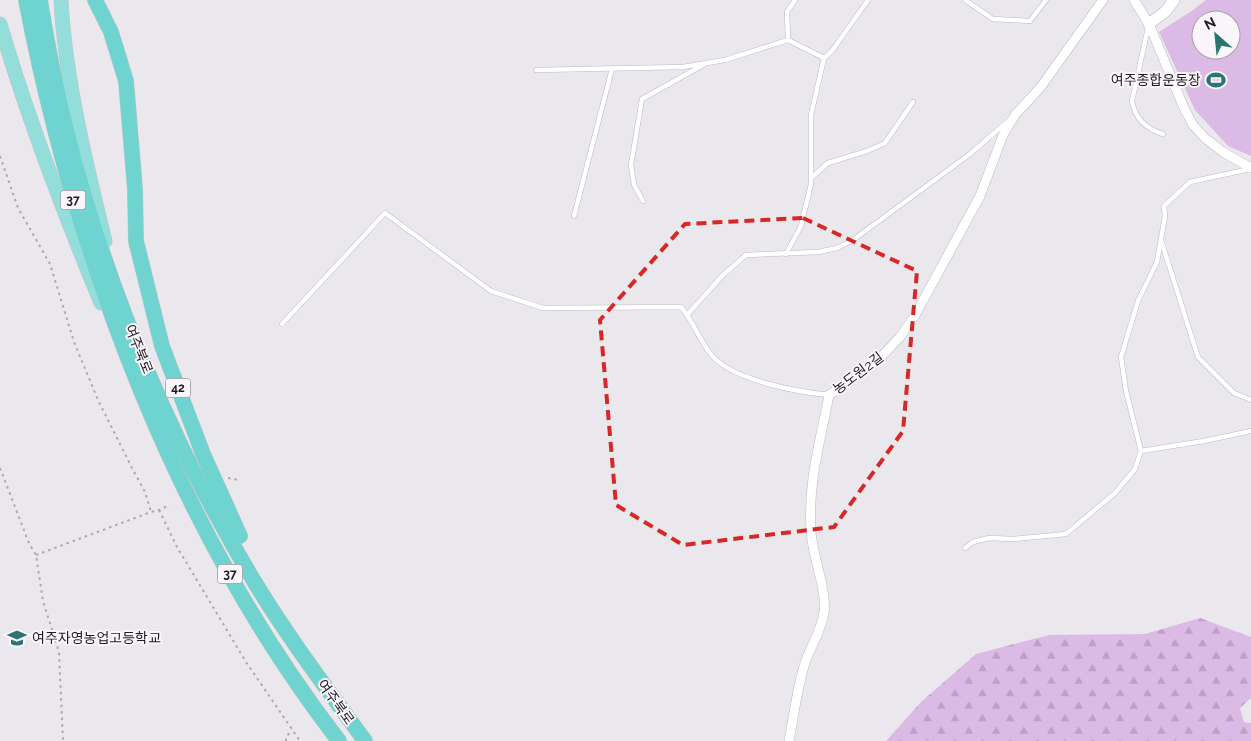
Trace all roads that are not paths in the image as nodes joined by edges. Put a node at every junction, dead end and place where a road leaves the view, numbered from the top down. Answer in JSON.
{"nodes":[{"id":1,"x":26,"y":0,"type":"edge"},
{"id":2,"x":40,"y":0,"type":"edge"},
{"id":3,"x":61,"y":0,"type":"edge"},
{"id":4,"x":95,"y":0,"type":"edge"},
{"id":5,"x":795,"y":0,"type":"edge"},
{"id":6,"x":868,"y":0,"type":"edge"},
{"id":7,"x":965,"y":0,"type":"edge"},
{"id":8,"x":1046,"y":0,"type":"edge"},
{"id":9,"x":1103,"y":0,"type":"edge"},
{"id":10,"x":1134,"y":0,"type":"edge"},
{"id":11,"x":1174,"y":0,"type":"edge"},
{"id":12,"x":0,"y":24,"type":"edge"},
{"id":13,"x":1149,"y":24,"type":"junction"},
{"id":14,"x":788,"y":40,"type":"junction"},
{"id":15,"x":824,"y":58,"type":"junction"},
{"id":16,"x":707,"y":63,"type":"junction"},
{"id":17,"x":612,"y":68,"type":"junction"},
{"id":18,"x":536,"y":70,"type":"dead end"},
{"id":19,"x":913,"y":102,"type":"dead end"},
{"id":20,"x":1015,"y":115,"type":"junction"},
{"id":21,"x":1163,"y":134,"type":"dead end"},
{"id":22,"x":1251,"y":168,"type":"edge"},
{"id":23,"x":811,"y":178,"type":"junction"},
{"id":24,"x":643,"y":201,"type":"dead end"},
{"id":25,"x":574,"y":216,"type":"dead end"},
{"id":26,"x":1161,"y":238,"type":"junction"},
{"id":27,"x":786,"y":254,"type":"junction"},
{"id":28,"x":123,"y":309,"type":"junction"},
{"id":29,"x":687,"y":315,"type":"junction"},
{"id":30,"x":282,"y":324,"type":"dead end"},
{"id":31,"x":143,"y":394,"type":"junction"},
{"id":32,"x":829,"y":395,"type":"junction"},
{"id":33,"x":1251,"y":400,"type":"edge"},
{"id":34,"x":1251,"y":431,"type":"edge"},
{"id":35,"x":1141,"y":451,"type":"junction"},
{"id":36,"x":965,"y":548,"type":"dead end"},
{"id":37,"x":302,"y":654,"type":"junction"},
{"id":38,"x":339,"y":741,"type":"edge"},
{"id":39,"x":365,"y":741,"type":"edge"},
{"id":40,"x":789,"y":741,"type":"edge"}],
"edges":[{"from":1,"to":31,"type":"highway","name":"여주북로","number":"37"},
{"from":2,"to":28,"type":"highway","name":"여주북로","number":"37"},
{"from":3,"to":28,"type":"main road"},
{"from":4,"to":37,"type":"highway","number":"42"},
{"from":5,"to":14,"type":"lane"},
{"from":6,"to":15,"type":"lane"},
{"from":7,"to":8,"type":"lane"},
{"from":9,"to":20,"type":"street","name":"농도원2길"},
{"from":10,"to":13,"type":"street"},
{"from":11,"to":13,"type":"street"},
{"from":12,"to":31,"type":"main road"},
{"from":13,"to":21,"type":"lane"},
{"from":13,"to":22,"type":"street"},
{"from":14,"to":15,"type":"lane"},
{"from":14,"to":16,"type":"lane"},
{"from":15,"to":23,"type":"lane"},
{"from":16,"to":17,"type":"lane"},
{"from":16,"to":24,"type":"lane"},
{"from":17,"to":18,"type":"lane"},
{"from":17,"to":25,"type":"lane"},
{"from":19,"to":23,"type":"lane"},
{"from":20,"to":27,"type":"lane"},
{"from":20,"to":32,"type":"street","name":"농도원2길"},
{"from":22,"to":26,"type":"lane"},
{"from":23,"to":27,"type":"lane"},
{"from":26,"to":33,"type":"lane"},
{"from":26,"to":35,"type":"lane"},
{"from":27,"to":29,"type":"lane"},
{"from":28,"to":37,"type":"highway","name":"여주북로","number":"37"},
{"from":29,"to":30,"type":"lane"},
{"from":29,"to":32,"type":"lane"},
{"from":31,"to":38,"type":"highway","name":"여주북로","number":"37"},
{"from":32,"to":40,"type":"street","name":"농도원2길"},
{"from":34,"to":35,"type":"lane"},
{"from":35,"to":36,"type":"lane"},
{"from":37,"to":39,"type":"highway","name":"여주북로","number":"37"}]}
